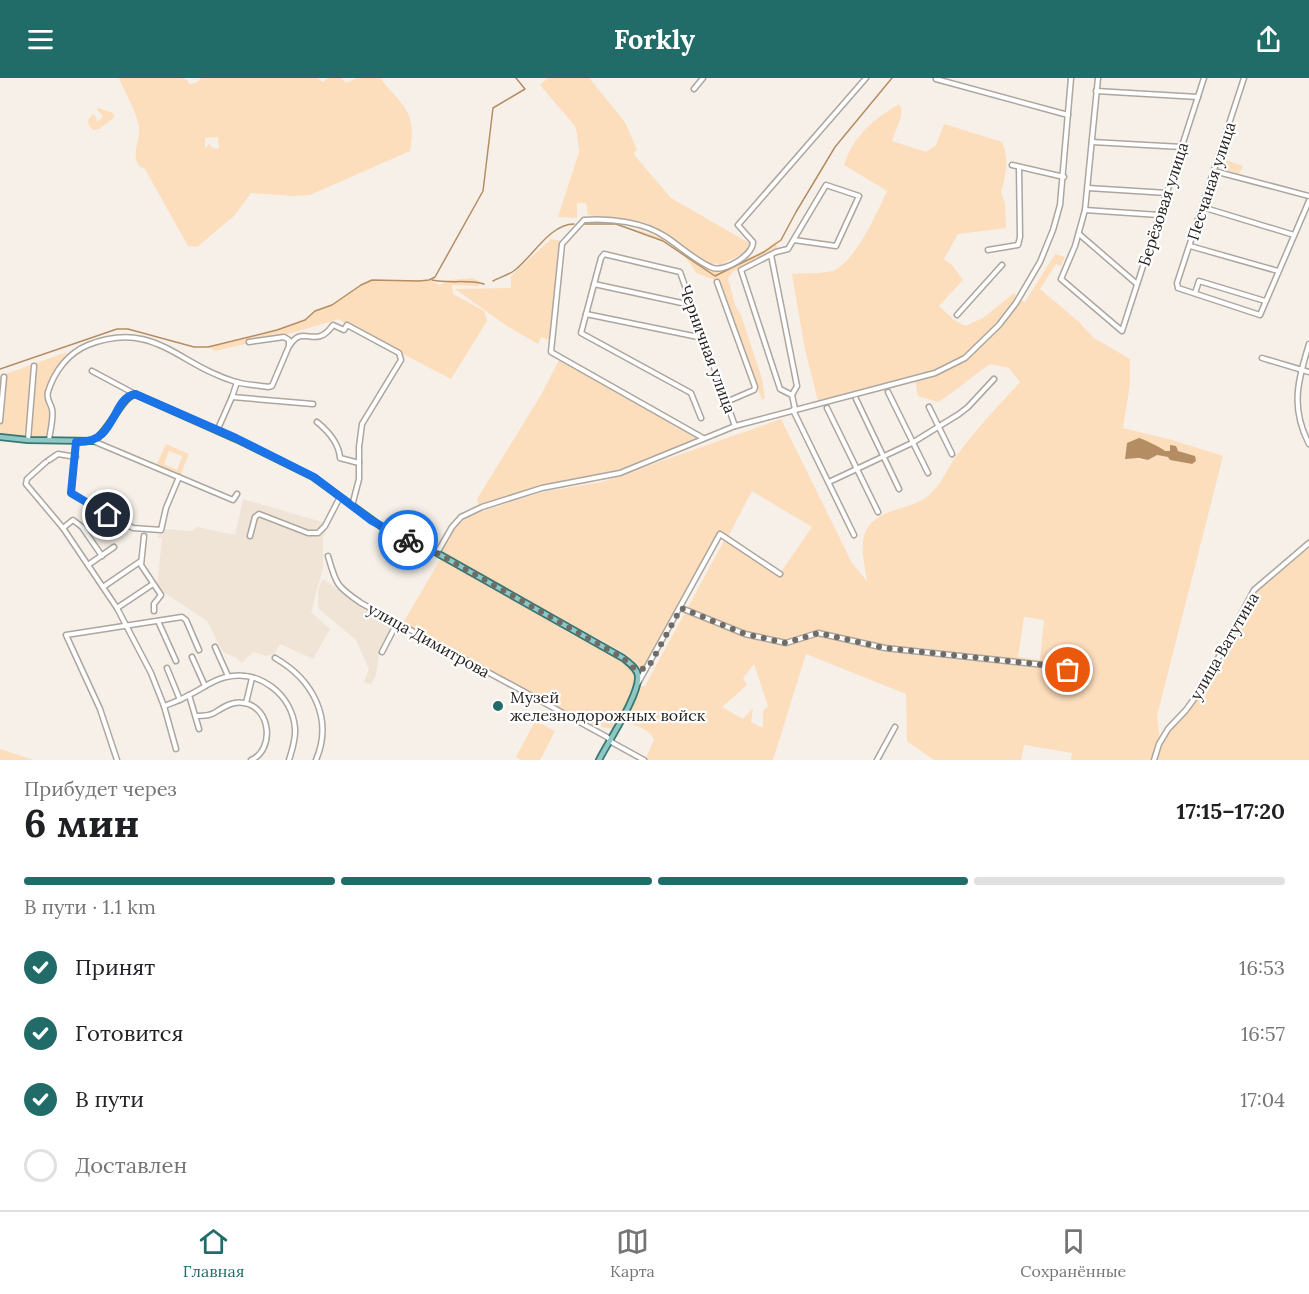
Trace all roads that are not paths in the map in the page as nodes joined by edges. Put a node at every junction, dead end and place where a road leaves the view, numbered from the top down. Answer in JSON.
{"nodes":[{"id":1,"x":704,"y":78,"type":"edge"},
{"id":2,"x":866,"y":78,"type":"edge"},
{"id":3,"x":1071,"y":78,"type":"edge"},
{"id":4,"x":1098,"y":78,"type":"edge"},
{"id":5,"x":1204,"y":78,"type":"edge"},
{"id":6,"x":1244,"y":78,"type":"edge"},
{"id":7,"x":936,"y":79,"type":"edge"},
{"id":8,"x":694,"y":89,"type":"dead end"},
{"id":9,"x":1096,"y":91,"type":"junction"},
{"id":10,"x":1198,"y":97,"type":"junction"},
{"id":11,"x":1068,"y":115,"type":"junction"},
{"id":12,"x":1092,"y":142,"type":"junction"},
{"id":13,"x":1182,"y":147,"type":"junction"},
{"id":14,"x":1012,"y":165,"type":"dead end"},
{"id":15,"x":1019,"y":167,"type":"junction"},
{"id":16,"x":1214,"y":171,"type":"junction"},
{"id":17,"x":1064,"y":177,"type":"junction"},
{"id":18,"x":1088,"y":188,"type":"junction"},
{"id":19,"x":1167,"y":192,"type":"junction"},
{"id":20,"x":1309,"y":196,"type":"edge"},
{"id":21,"x":1309,"y":201,"type":"edge"},
{"id":22,"x":1202,"y":207,"type":"junction"},
{"id":23,"x":1085,"y":210,"type":"junction"},
{"id":24,"x":1160,"y":215,"type":"junction"},
{"id":25,"x":1079,"y":234,"type":"junction"},
{"id":26,"x":1294,"y":235,"type":"junction"},
{"id":27,"x":794,"y":240,"type":"junction"},
{"id":28,"x":1190,"y":246,"type":"junction"},
{"id":29,"x":988,"y":250,"type":"dead end"},
{"id":30,"x":771,"y":255,"type":"junction"},
{"id":31,"x":1002,"y":265,"type":"dead end"},
{"id":32,"x":1278,"y":271,"type":"junction"},
{"id":33,"x":717,"y":282,"type":"dead end"},
{"id":34,"x":594,"y":284,"type":"junction"},
{"id":35,"x":1137,"y":284,"type":"junction"},
{"id":36,"x":1195,"y":293,"type":"junction"},
{"id":37,"x":1265,"y":302,"type":"junction"},
{"id":38,"x":692,"y":305,"type":"junction"},
{"id":39,"x":586,"y":314,"type":"junction"},
{"id":40,"x":957,"y":315,"type":"dead end"},
{"id":41,"x":704,"y":338,"type":"junction"},
{"id":42,"x":249,"y":342,"type":"dead end"},
{"id":43,"x":1309,"y":344,"type":"edge"},
{"id":44,"x":289,"y":346,"type":"junction"},
{"id":45,"x":1262,"y":358,"type":"dead end"},
{"id":46,"x":34,"y":366,"type":"dead end"},
{"id":47,"x":1301,"y":370,"type":"junction"},
{"id":48,"x":92,"y":371,"type":"dead end"},
{"id":49,"x":1309,"y":372,"type":"edge"},
{"id":50,"x":4,"y":377,"type":"dead end"},
{"id":51,"x":994,"y":379,"type":"dead end"},
{"id":52,"x":237,"y":382,"type":"junction"},
{"id":53,"x":888,"y":392,"type":"dead end"},
{"id":54,"x":135,"y":394,"type":"junction"},
{"id":55,"x":792,"y":395,"type":"junction"},
{"id":56,"x":232,"y":397,"type":"junction"},
{"id":57,"x":856,"y":399,"type":"dead end"},
{"id":58,"x":726,"y":402,"type":"junction"},
{"id":59,"x":313,"y":404,"type":"dead end"},
{"id":60,"x":929,"y":407,"type":"dead end"},
{"id":61,"x":827,"y":408,"type":"dead end"},
{"id":62,"x":794,"y":409,"type":"junction"},
{"id":63,"x":700,"y":418,"type":"dead end"},
{"id":64,"x":0,"y":421,"type":"edge"},
{"id":65,"x":317,"y":423,"type":"dead end"},
{"id":66,"x":735,"y":426,"type":"junction"},
{"id":67,"x":938,"y":426,"type":"junction"},
{"id":68,"x":217,"y":431,"type":"junction"},
{"id":69,"x":0,"y":437,"type":"edge"},
{"id":70,"x":704,"y":439,"type":"junction"},
{"id":71,"x":28,"y":440,"type":"junction"},
{"id":72,"x":49,"y":441,"type":"junction"},
{"id":73,"x":93,"y":441,"type":"junction"},
{"id":74,"x":76,"y":442,"type":"junction"},
{"id":75,"x":912,"y":442,"type":"junction"},
{"id":76,"x":1309,"y":444,"type":"edge"},
{"id":77,"x":952,"y":454,"type":"dead end"},
{"id":78,"x":884,"y":455,"type":"junction"},
{"id":79,"x":76,"y":457,"type":"junction"},
{"id":80,"x":359,"y":463,"type":"junction"},
{"id":81,"x":856,"y":468,"type":"junction"},
{"id":82,"x":928,"y":473,"type":"dead end"},
{"id":83,"x":179,"y":477,"type":"junction"},
{"id":84,"x":830,"y":482,"type":"junction"},
{"id":85,"x":899,"y":489,"type":"dead end"},
{"id":86,"x":237,"y":494,"type":"dead end"},
{"id":87,"x":340,"y":497,"type":"junction"},
{"id":88,"x":352,"y":507,"type":"junction"},
{"id":89,"x":878,"y":512,"type":"dead end"},
{"id":90,"x":63,"y":528,"type":"junction"},
{"id":91,"x":855,"y":535,"type":"dead end"},
{"id":92,"x":144,"y":536,"type":"dead end"},
{"id":93,"x":250,"y":536,"type":"dead end"},
{"id":94,"x":1309,"y":543,"type":"edge"},
{"id":95,"x":114,"y":547,"type":"dead end"},
{"id":96,"x":437,"y":553,"type":"junction"},
{"id":97,"x":102,"y":556,"type":"junction"},
{"id":98,"x":328,"y":556,"type":"dead end"},
{"id":99,"x":141,"y":561,"type":"junction"},
{"id":100,"x":88,"y":565,"type":"junction"},
{"id":101,"x":780,"y":574,"type":"dead end"},
{"id":102,"x":153,"y":584,"type":"junction"},
{"id":103,"x":103,"y":587,"type":"junction"},
{"id":104,"x":117,"y":608,"type":"junction"},
{"id":105,"x":681,"y":608,"type":"junction"},
{"id":106,"x":154,"y":611,"type":"dead end"},
{"id":107,"x":158,"y":621,"type":"junction"},
{"id":108,"x":398,"y":623,"type":"junction"},
{"id":109,"x":127,"y":626,"type":"junction"},
{"id":110,"x":215,"y":647,"type":"dead end"},
{"id":111,"x":199,"y":650,"type":"dead end"},
{"id":112,"x":382,"y":652,"type":"dead end"},
{"id":113,"x":192,"y":657,"type":"dead end"},
{"id":114,"x":275,"y":658,"type":"dead end"},
{"id":115,"x":176,"y":661,"type":"dead end"},
{"id":116,"x":167,"y":668,"type":"dead end"},
{"id":117,"x":648,"y":668,"type":"junction"},
{"id":118,"x":636,"y":670,"type":"junction"},
{"id":119,"x":1068,"y":670,"type":"dead end"},
{"id":120,"x":228,"y":676,"type":"junction"},
{"id":121,"x":252,"y":678,"type":"junction"},
{"id":122,"x":638,"y":684,"type":"junction"},
{"id":123,"x":205,"y":686,"type":"junction"},
{"id":124,"x":189,"y":695,"type":"junction"},
{"id":125,"x":180,"y":700,"type":"junction"},
{"id":126,"x":246,"y":703,"type":"junction"},
{"id":127,"x":164,"y":706,"type":"junction"},
{"id":128,"x":196,"y":716,"type":"junction"},
{"id":129,"x":895,"y":727,"type":"dead end"},
{"id":130,"x":199,"y":729,"type":"dead end"},
{"id":131,"x":610,"y":739,"type":"junction"},
{"id":132,"x":176,"y":749,"type":"dead end"},
{"id":133,"x":117,"y":760,"type":"edge"},
{"id":134,"x":251,"y":760,"type":"edge"},
{"id":135,"x":289,"y":760,"type":"edge"},
{"id":136,"x":316,"y":760,"type":"edge"},
{"id":137,"x":599,"y":760,"type":"edge"},
{"id":138,"x":644,"y":760,"type":"edge"},
{"id":139,"x":877,"y":760,"type":"edge"},
{"id":140,"x":1154,"y":760,"type":"edge"}],
"edges":[{"from":1,"to":8,"type":"street"},
{"from":2,"to":70,"type":"street"},
{"from":3,"to":11,"type":"street"},
{"from":4,"to":9,"type":"street"},
{"from":5,"to":10,"type":"street","name":"Берёзовая улица"},
{"from":6,"to":16,"type":"street","name":"Песчаная улица"},
{"from":7,"to":11,"type":"street"},
{"from":9,"to":10,"type":"street"},
{"from":9,"to":12,"type":"street"},
{"from":10,"to":13,"type":"street","name":"Берёзовая улица"},
{"from":11,"to":17,"type":"street"},
{"from":12,"to":13,"type":"street"},
{"from":12,"to":18,"type":"street"},
{"from":13,"to":19,"type":"street","name":"Берёзовая улица"},
{"from":14,"to":15,"type":"street"},
{"from":15,"to":17,"type":"street"},
{"from":15,"to":29,"type":"street"},
{"from":16,"to":20,"type":"street"},
{"from":16,"to":22,"type":"street","name":"Песчаная улица"},
{"from":17,"to":62,"type":"street"},
{"from":18,"to":19,"type":"street"},
{"from":18,"to":23,"type":"street"},
{"from":19,"to":24,"type":"street","name":"Берёзовая улица"},
{"from":21,"to":26,"type":"street"},
{"from":22,"to":26,"type":"street"},
{"from":22,"to":28,"type":"street","name":"Песчаная улица"},
{"from":23,"to":24,"type":"street"},
{"from":23,"to":25,"type":"street"},
{"from":24,"to":35,"type":"street","name":"Берёзовая улица"},
{"from":25,"to":35,"type":"street"},
{"from":25,"to":35,"type":"street","name":"Берёзовая улица"},
{"from":26,"to":32,"type":"street"},
{"from":27,"to":27,"type":"street"},
{"from":27,"to":30,"type":"street"},
{"from":28,"to":32,"type":"street"},
{"from":28,"to":36,"type":"street","name":"Песчаная улица"},
{"from":30,"to":55,"type":"street"},
{"from":30,"to":55,"type":"street"},
{"from":31,"to":40,"type":"street"},
{"from":32,"to":37,"type":"street"},
{"from":33,"to":58,"type":"street"},
{"from":34,"to":38,"type":"street"},
{"from":34,"to":38,"type":"street","name":"Черничная улица"},
{"from":34,"to":39,"type":"street"},
{"from":36,"to":37,"type":"street"},
{"from":36,"to":37,"type":"street"},
{"from":38,"to":41,"type":"street","name":"Черничная улица"},
{"from":39,"to":41,"type":"street"},
{"from":39,"to":63,"type":"street"},
{"from":41,"to":58,"type":"street","name":"Черничная улица"},
{"from":42,"to":44,"type":"street"},
{"from":43,"to":47,"type":"street"},
{"from":44,"to":52,"type":"street"},
{"from":44,"to":80,"type":"street"},
{"from":45,"to":47,"type":"street"},
{"from":46,"to":71,"type":"street"},
{"from":47,"to":49,"type":"street"},
{"from":47,"to":76,"type":"street"},
{"from":48,"to":54,"type":"street"},
{"from":50,"to":64,"type":"street"},
{"from":51,"to":67,"type":"street"},
{"from":52,"to":56,"type":"street"},
{"from":52,"to":72,"type":"street"},
{"from":53,"to":75,"type":"street"},
{"from":54,"to":68,"type":"main road"},
{"from":54,"to":73,"type":"main road"},
{"from":55,"to":62,"type":"street"},
{"from":56,"to":59,"type":"street"},
{"from":56,"to":68,"type":"street"},
{"from":57,"to":78,"type":"street"},
{"from":58,"to":66,"type":"street","name":"Черничная улица"},
{"from":60,"to":67,"type":"street"},
{"from":61,"to":81,"type":"street"},
{"from":62,"to":66,"type":"street"},
{"from":62,"to":84,"type":"street"},
{"from":65,"to":80,"type":"street"},
{"from":66,"to":70,"type":"street"},
{"from":67,"to":75,"type":"street"},
{"from":67,"to":77,"type":"street"},
{"from":68,"to":87,"type":"main road"},
{"from":69,"to":71,"type":"main road"},
{"from":70,"to":96,"type":"street"},
{"from":71,"to":72,"type":"main road"},
{"from":72,"to":74,"type":"main road"},
{"from":73,"to":74,"type":"main road"},
{"from":73,"to":83,"type":"street"},
{"from":74,"to":79,"type":"street"},
{"from":75,"to":78,"type":"street"},
{"from":75,"to":82,"type":"street"},
{"from":78,"to":81,"type":"street"},
{"from":78,"to":85,"type":"street"},
{"from":79,"to":83,"type":"street"},
{"from":79,"to":90,"type":"street"},
{"from":80,"to":88,"type":"street"},
{"from":81,"to":84,"type":"street"},
{"from":81,"to":89,"type":"street"},
{"from":83,"to":86,"type":"street"},
{"from":84,"to":91,"type":"street"},
{"from":87,"to":88,"type":"main road"},
{"from":87,"to":93,"type":"street"},
{"from":88,"to":96,"type":"main road"},
{"from":90,"to":97,"type":"street"},
{"from":90,"to":100,"type":"street"},
{"from":92,"to":99,"type":"street"},
{"from":94,"to":140,"type":"street","name":"улица Ватутина"},
{"from":95,"to":97,"type":"street"},
{"from":96,"to":118,"type":"main road"},
{"from":97,"to":100,"type":"street"},
{"from":98,"to":108,"type":"street","name":"улица Димитрова"},
{"from":99,"to":102,"type":"street"},
{"from":99,"to":103,"type":"street"},
{"from":100,"to":103,"type":"street"},
{"from":101,"to":105,"type":"street"},
{"from":102,"to":104,"type":"street"},
{"from":102,"to":106,"type":"street"},
{"from":103,"to":104,"type":"street"},
{"from":104,"to":109,"type":"street"},
{"from":105,"to":117,"type":"street"},
{"from":105,"to":119,"type":"street"},
{"from":107,"to":109,"type":"street"},
{"from":107,"to":111,"type":"street"},
{"from":107,"to":115,"type":"street"},
{"from":108,"to":112,"type":"street"},
{"from":108,"to":131,"type":"street","name":"улица Димитрова"},
{"from":109,"to":127,"type":"street"},
{"from":109,"to":133,"type":"street"},
{"from":110,"to":120,"type":"street"},
{"from":113,"to":123,"type":"street"},
{"from":114,"to":136,"type":"street"},
{"from":116,"to":125,"type":"street"},
{"from":117,"to":118,"type":"street"},
{"from":117,"to":122,"type":"street"},
{"from":118,"to":122,"type":"main road"},
{"from":120,"to":121,"type":"street"},
{"from":120,"to":123,"type":"street"},
{"from":121,"to":126,"type":"street"},
{"from":121,"to":135,"type":"street"},
{"from":122,"to":131,"type":"main road"},
{"from":123,"to":124,"type":"street"},
{"from":124,"to":125,"type":"street"},
{"from":124,"to":128,"type":"street"},
{"from":125,"to":127,"type":"street"},
{"from":126,"to":128,"type":"street"},
{"from":126,"to":134,"type":"street"},
{"from":127,"to":132,"type":"street"},
{"from":128,"to":130,"type":"street"},
{"from":129,"to":139,"type":"street"},
{"from":131,"to":137,"type":"main road"},
{"from":131,"to":138,"type":"street","name":"улица Димитрова"}]}
